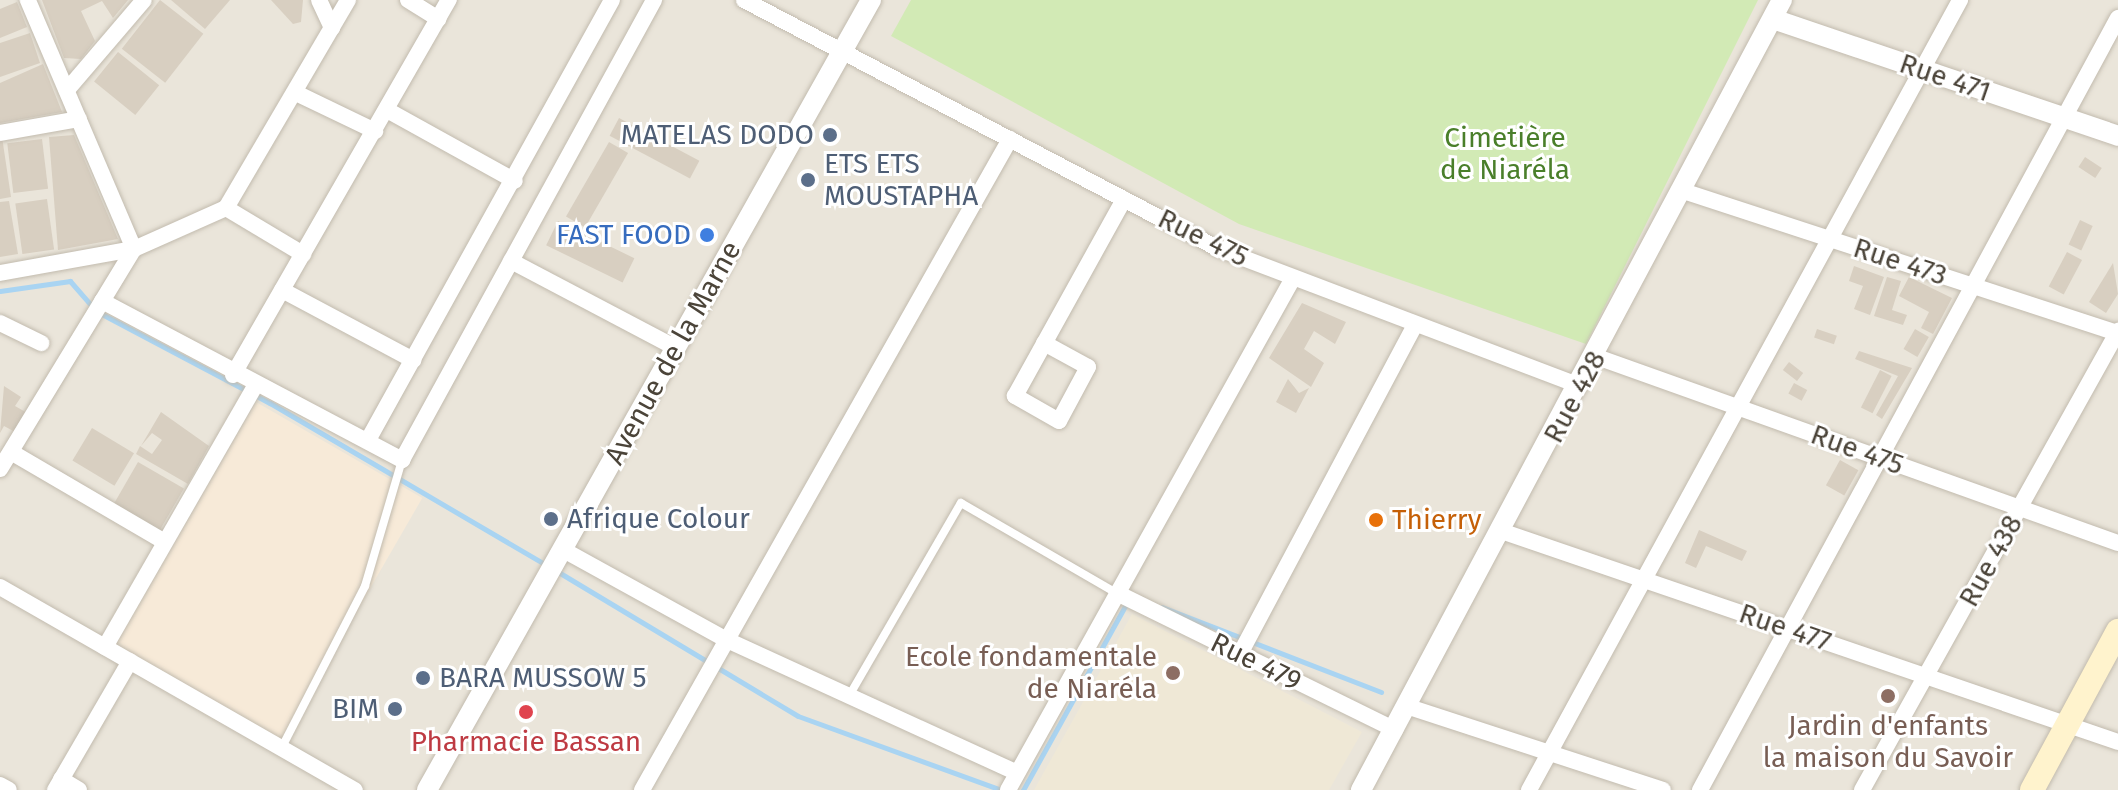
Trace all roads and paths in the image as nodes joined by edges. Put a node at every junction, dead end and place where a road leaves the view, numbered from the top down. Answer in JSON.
{"nodes":[{"id":1,"x":28,"y":0,"type":"edge"},
{"id":2,"x":144,"y":0,"type":"edge"},
{"id":3,"x":319,"y":0,"type":"edge"},
{"id":4,"x":348,"y":0,"type":"edge"},
{"id":5,"x":408,"y":0,"type":"edge"},
{"id":6,"x":449,"y":0,"type":"edge"},
{"id":7,"x":612,"y":0,"type":"edge"},
{"id":8,"x":654,"y":0,"type":"edge"},
{"id":9,"x":744,"y":0,"type":"edge"},
{"id":10,"x":1782,"y":0,"type":"edge"},
{"id":11,"x":1960,"y":0,"type":"edge"},
{"id":12,"x":864,"y":4,"type":"edge"},
{"id":13,"x":2118,"y":18,"type":"edge"},
{"id":14,"x":438,"y":19,"type":"junction"},
{"id":15,"x":1773,"y":19,"type":"junction"},
{"id":16,"x":332,"y":28,"type":"junction"},
{"id":17,"x":843,"y":51,"type":"junction"},
{"id":18,"x":1922,"y":70,"type":"junction"},
{"id":19,"x":67,"y":90,"type":"junction"},
{"id":20,"x":296,"y":93,"type":"junction"},
{"id":21,"x":387,"y":110,"type":"junction"},
{"id":22,"x":2064,"y":118,"type":"junction"},
{"id":23,"x":79,"y":119,"type":"junction"},
{"id":24,"x":375,"y":131,"type":"junction"},
{"id":25,"x":0,"y":133,"type":"edge"},
{"id":26,"x":2118,"y":136,"type":"edge"},
{"id":27,"x":1010,"y":139,"type":"junction"},
{"id":28,"x":515,"y":181,"type":"junction"},
{"id":29,"x":1683,"y":191,"type":"junction"},
{"id":30,"x":1124,"y":199,"type":"junction"},
{"id":31,"x":226,"y":208,"type":"junction"},
{"id":32,"x":1830,"y":240,"type":"junction"},
{"id":33,"x":134,"y":249,"type":"junction"},
{"id":34,"x":303,"y":254,"type":"junction"},
{"id":35,"x":511,"y":261,"type":"junction"},
{"id":36,"x":0,"y":273,"type":"edge"},
{"id":37,"x":1292,"y":280,"type":"junction"},
{"id":38,"x":1974,"y":286,"type":"junction"},
{"id":39,"x":282,"y":290,"type":"junction"},
{"id":40,"x":102,"y":301,"type":"junction"},
{"id":41,"x":0,"y":323,"type":"edge"},
{"id":42,"x":1415,"y":325,"type":"junction"},
{"id":43,"x":2118,"y":332,"type":"edge"},
{"id":44,"x":41,"y":343,"type":"dead end"},
{"id":45,"x":1044,"y":343,"type":"junction"},
{"id":46,"x":676,"y":348,"type":"junction"},
{"id":47,"x":1597,"y":357,"type":"junction"},
{"id":48,"x":413,"y":360,"type":"junction"},
{"id":49,"x":233,"y":375,"type":"junction"},
{"id":50,"x":255,"y":386,"type":"junction"},
{"id":51,"x":1580,"y":386,"type":"junction"},
{"id":52,"x":1738,"y":407,"type":"junction"},
{"id":53,"x":368,"y":440,"type":"junction"},
{"id":54,"x":11,"y":452,"type":"junction"},
{"id":55,"x":1881,"y":458,"type":"junction"},
{"id":56,"x":402,"y":460,"type":"junction"},
{"id":57,"x":0,"y":469,"type":"edge"},
{"id":58,"x":2021,"y":508,"type":"junction"},
{"id":59,"x":1504,"y":532,"type":"junction"},
{"id":60,"x":165,"y":542,"type":"junction"},
{"id":61,"x":2118,"y":543,"type":"edge"},
{"id":62,"x":562,"y":549,"type":"junction"},
{"id":63,"x":1643,"y":580,"type":"junction"},
{"id":64,"x":0,"y":587,"type":"edge"},
{"id":65,"x":1117,"y":593,"type":"junction"},
{"id":66,"x":1787,"y":629,"type":"junction"},
{"id":67,"x":2118,"y":631,"type":"edge"},
{"id":68,"x":727,"y":640,"type":"junction"},
{"id":69,"x":105,"y":647,"type":"junction"},
{"id":70,"x":1240,"y":654,"type":"junction"},
{"id":71,"x":130,"y":661,"type":"junction"},
{"id":72,"x":1926,"y":677,"type":"junction"},
{"id":73,"x":849,"y":696,"type":"junction"},
{"id":74,"x":1409,"y":707,"type":"junction"},
{"id":75,"x":2067,"y":725,"type":"junction"},
{"id":76,"x":1395,"y":730,"type":"junction"},
{"id":77,"x":2118,"y":742,"type":"edge"},
{"id":78,"x":281,"y":748,"type":"junction"},
{"id":79,"x":1549,"y":753,"type":"junction"},
{"id":80,"x":1017,"y":773,"type":"junction"},
{"id":81,"x":0,"y":785,"type":"edge"},
{"id":82,"x":58,"y":785,"type":"edge"},
{"id":83,"x":9,"y":790,"type":"edge"},
{"id":84,"x":79,"y":790,"type":"edge"},
{"id":85,"x":355,"y":790,"type":"edge"},
{"id":86,"x":427,"y":790,"type":"edge"},
{"id":87,"x":642,"y":790,"type":"edge"},
{"id":88,"x":1008,"y":790,"type":"edge"},
{"id":89,"x":1361,"y":790,"type":"edge"},
{"id":90,"x":1529,"y":790,"type":"edge"},
{"id":91,"x":1663,"y":790,"type":"edge"},
{"id":92,"x":1700,"y":790,"type":"edge"},
{"id":93,"x":1862,"y":790,"type":"edge"},
{"id":94,"x":2032,"y":790,"type":"edge"}],
"edges":[{"from":1,"to":19,"type":"street"},
{"from":2,"to":19,"type":"street"},
{"from":3,"to":16,"type":"street"},
{"from":4,"to":16,"type":"street"},
{"from":5,"to":14,"type":"street"},
{"from":6,"to":14,"type":"street"},
{"from":7,"to":28,"type":"street"},
{"from":8,"to":35,"type":"street"},
{"from":9,"to":17,"type":"street","name":"Rue 475"},
{"from":10,"to":15,"type":"street","name":"Rue 428"},
{"from":11,"to":18,"type":"street"},
{"from":12,"to":17,"type":"street","name":"Avenue de la Marne"},
{"from":13,"to":22,"type":"street"},
{"from":14,"to":21,"type":"street"},
{"from":15,"to":18,"type":"street","name":"Rue 471"},
{"from":15,"to":29,"type":"street","name":"Rue 428"},
{"from":16,"to":20,"type":"street"},
{"from":17,"to":27,"type":"street","name":"Rue 475"},
{"from":17,"to":46,"type":"street","name":"Avenue de la Marne"},
{"from":18,"to":22,"type":"street","name":"Rue 471"},
{"from":18,"to":32,"type":"street"},
{"from":19,"to":23,"type":"street"},
{"from":20,"to":24,"type":"street"},
{"from":20,"to":31,"type":"street"},
{"from":21,"to":24,"type":"street"},
{"from":21,"to":28,"type":"street"},
{"from":22,"to":26,"type":"street","name":"Rue 471"},
{"from":22,"to":38,"type":"street"},
{"from":23,"to":25,"type":"street"},
{"from":23,"to":33,"type":"street"},
{"from":24,"to":34,"type":"street"},
{"from":27,"to":30,"type":"street","name":"Rue 475"},
{"from":27,"to":68,"type":"street"},
{"from":28,"to":48,"type":"street"},
{"from":29,"to":32,"type":"street","name":"Rue 473"},
{"from":29,"to":47,"type":"street","name":"Rue 428"},
{"from":30,"to":37,"type":"street","name":"Rue 475"},
{"from":30,"to":45,"type":"street"},
{"from":31,"to":33,"type":"street"},
{"from":31,"to":34,"type":"street"},
{"from":32,"to":38,"type":"street","name":"Rue 473"},
{"from":32,"to":52,"type":"street"},
{"from":33,"to":36,"type":"street"},
{"from":33,"to":40,"type":"street"},
{"from":34,"to":39,"type":"street"},
{"from":35,"to":46,"type":"street"},
{"from":35,"to":56,"type":"street"},
{"from":37,"to":42,"type":"street","name":"Rue 475"},
{"from":37,"to":65,"type":"street"},
{"from":38,"to":43,"type":"street","name":"Rue 473"},
{"from":38,"to":55,"type":"street"},
{"from":39,"to":48,"type":"street"},
{"from":39,"to":49,"type":"street"},
{"from":40,"to":49,"type":"street"},
{"from":40,"to":54,"type":"street"},
{"from":41,"to":44,"type":"street"},
{"from":42,"to":51,"type":"street","name":"Rue 475"},
{"from":42,"to":70,"type":"street"},
{"from":43,"to":58,"type":"street","name":"Rue 438"},
{"from":45,"to":45,"type":"street"},
{"from":46,"to":62,"type":"street","name":"Avenue de la Marne"},
{"from":47,"to":51,"type":"street","name":"Rue 428"},
{"from":47,"to":52,"type":"street","name":"Rue 475"},
{"from":48,"to":53,"type":"street"},
{"from":49,"to":50,"type":"street"},
{"from":50,"to":53,"type":"street"},
{"from":50,"to":60,"type":"street"},
{"from":51,"to":59,"type":"street","name":"Rue 428"},
{"from":52,"to":55,"type":"street","name":"Rue 475"},
{"from":52,"to":63,"type":"street"},
{"from":53,"to":56,"type":"street"},
{"from":54,"to":57,"type":"street"},
{"from":54,"to":60,"type":"street"},
{"from":55,"to":58,"type":"street","name":"Rue 475"},
{"from":55,"to":66,"type":"street"},
{"from":56,"to":78,"type":"lane"},
{"from":58,"to":61,"type":"street","name":"Rue 475"},
{"from":58,"to":72,"type":"street","name":"Rue 438"},
{"from":59,"to":63,"type":"street","name":"Rue 477"},
{"from":59,"to":74,"type":"street","name":"Rue 428"},
{"from":60,"to":69,"type":"street"},
{"from":62,"to":68,"type":"street"},
{"from":62,"to":86,"type":"street","name":"Avenue de la Marne"},
{"from":63,"to":66,"type":"street","name":"Rue 477"},
{"from":63,"to":79,"type":"street"},
{"from":64,"to":69,"type":"street"},
{"from":65,"to":70,"type":"street","name":"Rue 479"},
{"from":65,"to":73,"type":"lane"},
{"from":65,"to":80,"type":"street"},
{"from":66,"to":72,"type":"street","name":"Rue 477"},
{"from":66,"to":92,"type":"street"},
{"from":67,"to":75,"type":"main road"},
{"from":68,"to":73,"type":"street"},
{"from":68,"to":87,"type":"street"},
{"from":69,"to":71,"type":"street"},
{"from":70,"to":76,"type":"street","name":"Rue 479"},
{"from":71,"to":78,"type":"street"},
{"from":71,"to":82,"type":"street"},
{"from":72,"to":75,"type":"street","name":"Rue 477"},
{"from":72,"to":93,"type":"street","name":"Rue 438"},
{"from":73,"to":80,"type":"street"},
{"from":74,"to":76,"type":"street","name":"Rue 428"},
{"from":74,"to":79,"type":"street"},
{"from":75,"to":77,"type":"street","name":"Rue 477"},
{"from":75,"to":94,"type":"main road"},
{"from":76,"to":89,"type":"street","name":"Rue 428"},
{"from":78,"to":85,"type":"street"},
{"from":79,"to":90,"type":"street"},
{"from":79,"to":91,"type":"street"},
{"from":80,"to":88,"type":"street"},
{"from":81,"to":83,"type":"street"},
{"from":82,"to":84,"type":"street"}]}
